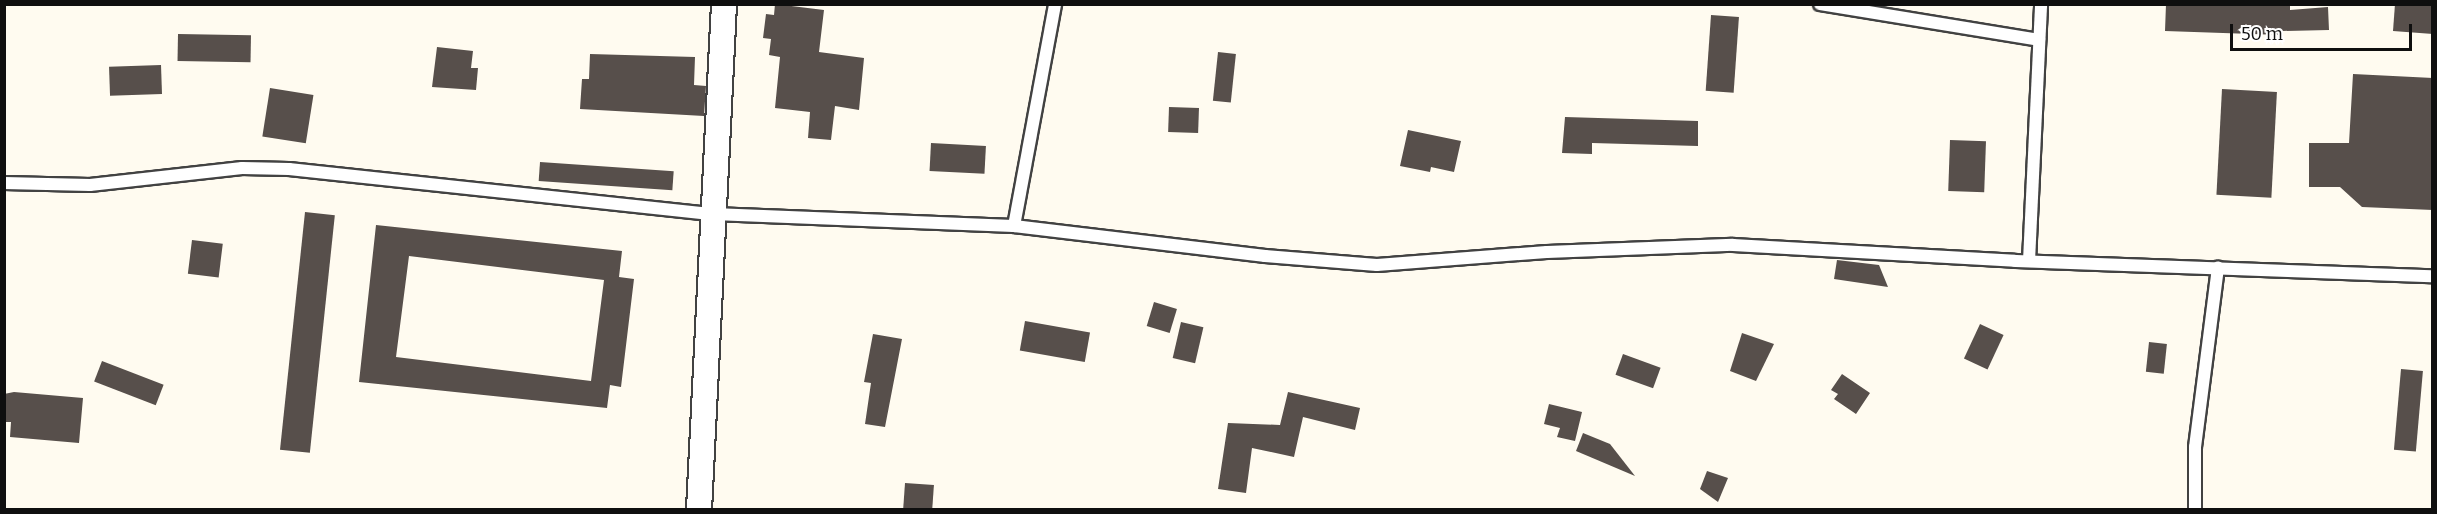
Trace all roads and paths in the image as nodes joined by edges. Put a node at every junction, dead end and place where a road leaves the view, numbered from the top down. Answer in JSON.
{"nodes":[{"id":1,"x":724,"y":4,"type":"edge"},
{"id":2,"x":1055,"y":4,"type":"edge"},
{"id":3,"x":1820,"y":4,"type":"edge"},
{"id":4,"x":2041,"y":4,"type":"edge"},
{"id":5,"x":2039,"y":40,"type":"junction"},
{"id":6,"x":4,"y":183,"type":"edge"},
{"id":7,"x":713,"y":214,"type":"junction"},
{"id":8,"x":1014,"y":226,"type":"junction"},
{"id":9,"x":2028,"y":261,"type":"junction"},
{"id":10,"x":2218,"y":267,"type":"junction"},
{"id":11,"x":2433,"y":276,"type":"edge"},
{"id":12,"x":699,"y":510,"type":"edge"},
{"id":13,"x":2195,"y":510,"type":"edge"}],
"edges":[{"from":1,"to":7,"type":"street"},
{"from":2,"to":8,"type":"lane"},
{"from":3,"to":5,"type":"lane"},
{"from":4,"to":5,"type":"lane"},
{"from":5,"to":9,"type":"lane"},
{"from":6,"to":7,"type":"lane"},
{"from":7,"to":8,"type":"lane"},
{"from":7,"to":12,"type":"street"},
{"from":8,"to":9,"type":"lane"},
{"from":9,"to":10,"type":"lane"},
{"from":10,"to":11,"type":"lane"},
{"from":10,"to":13,"type":"lane"}]}
